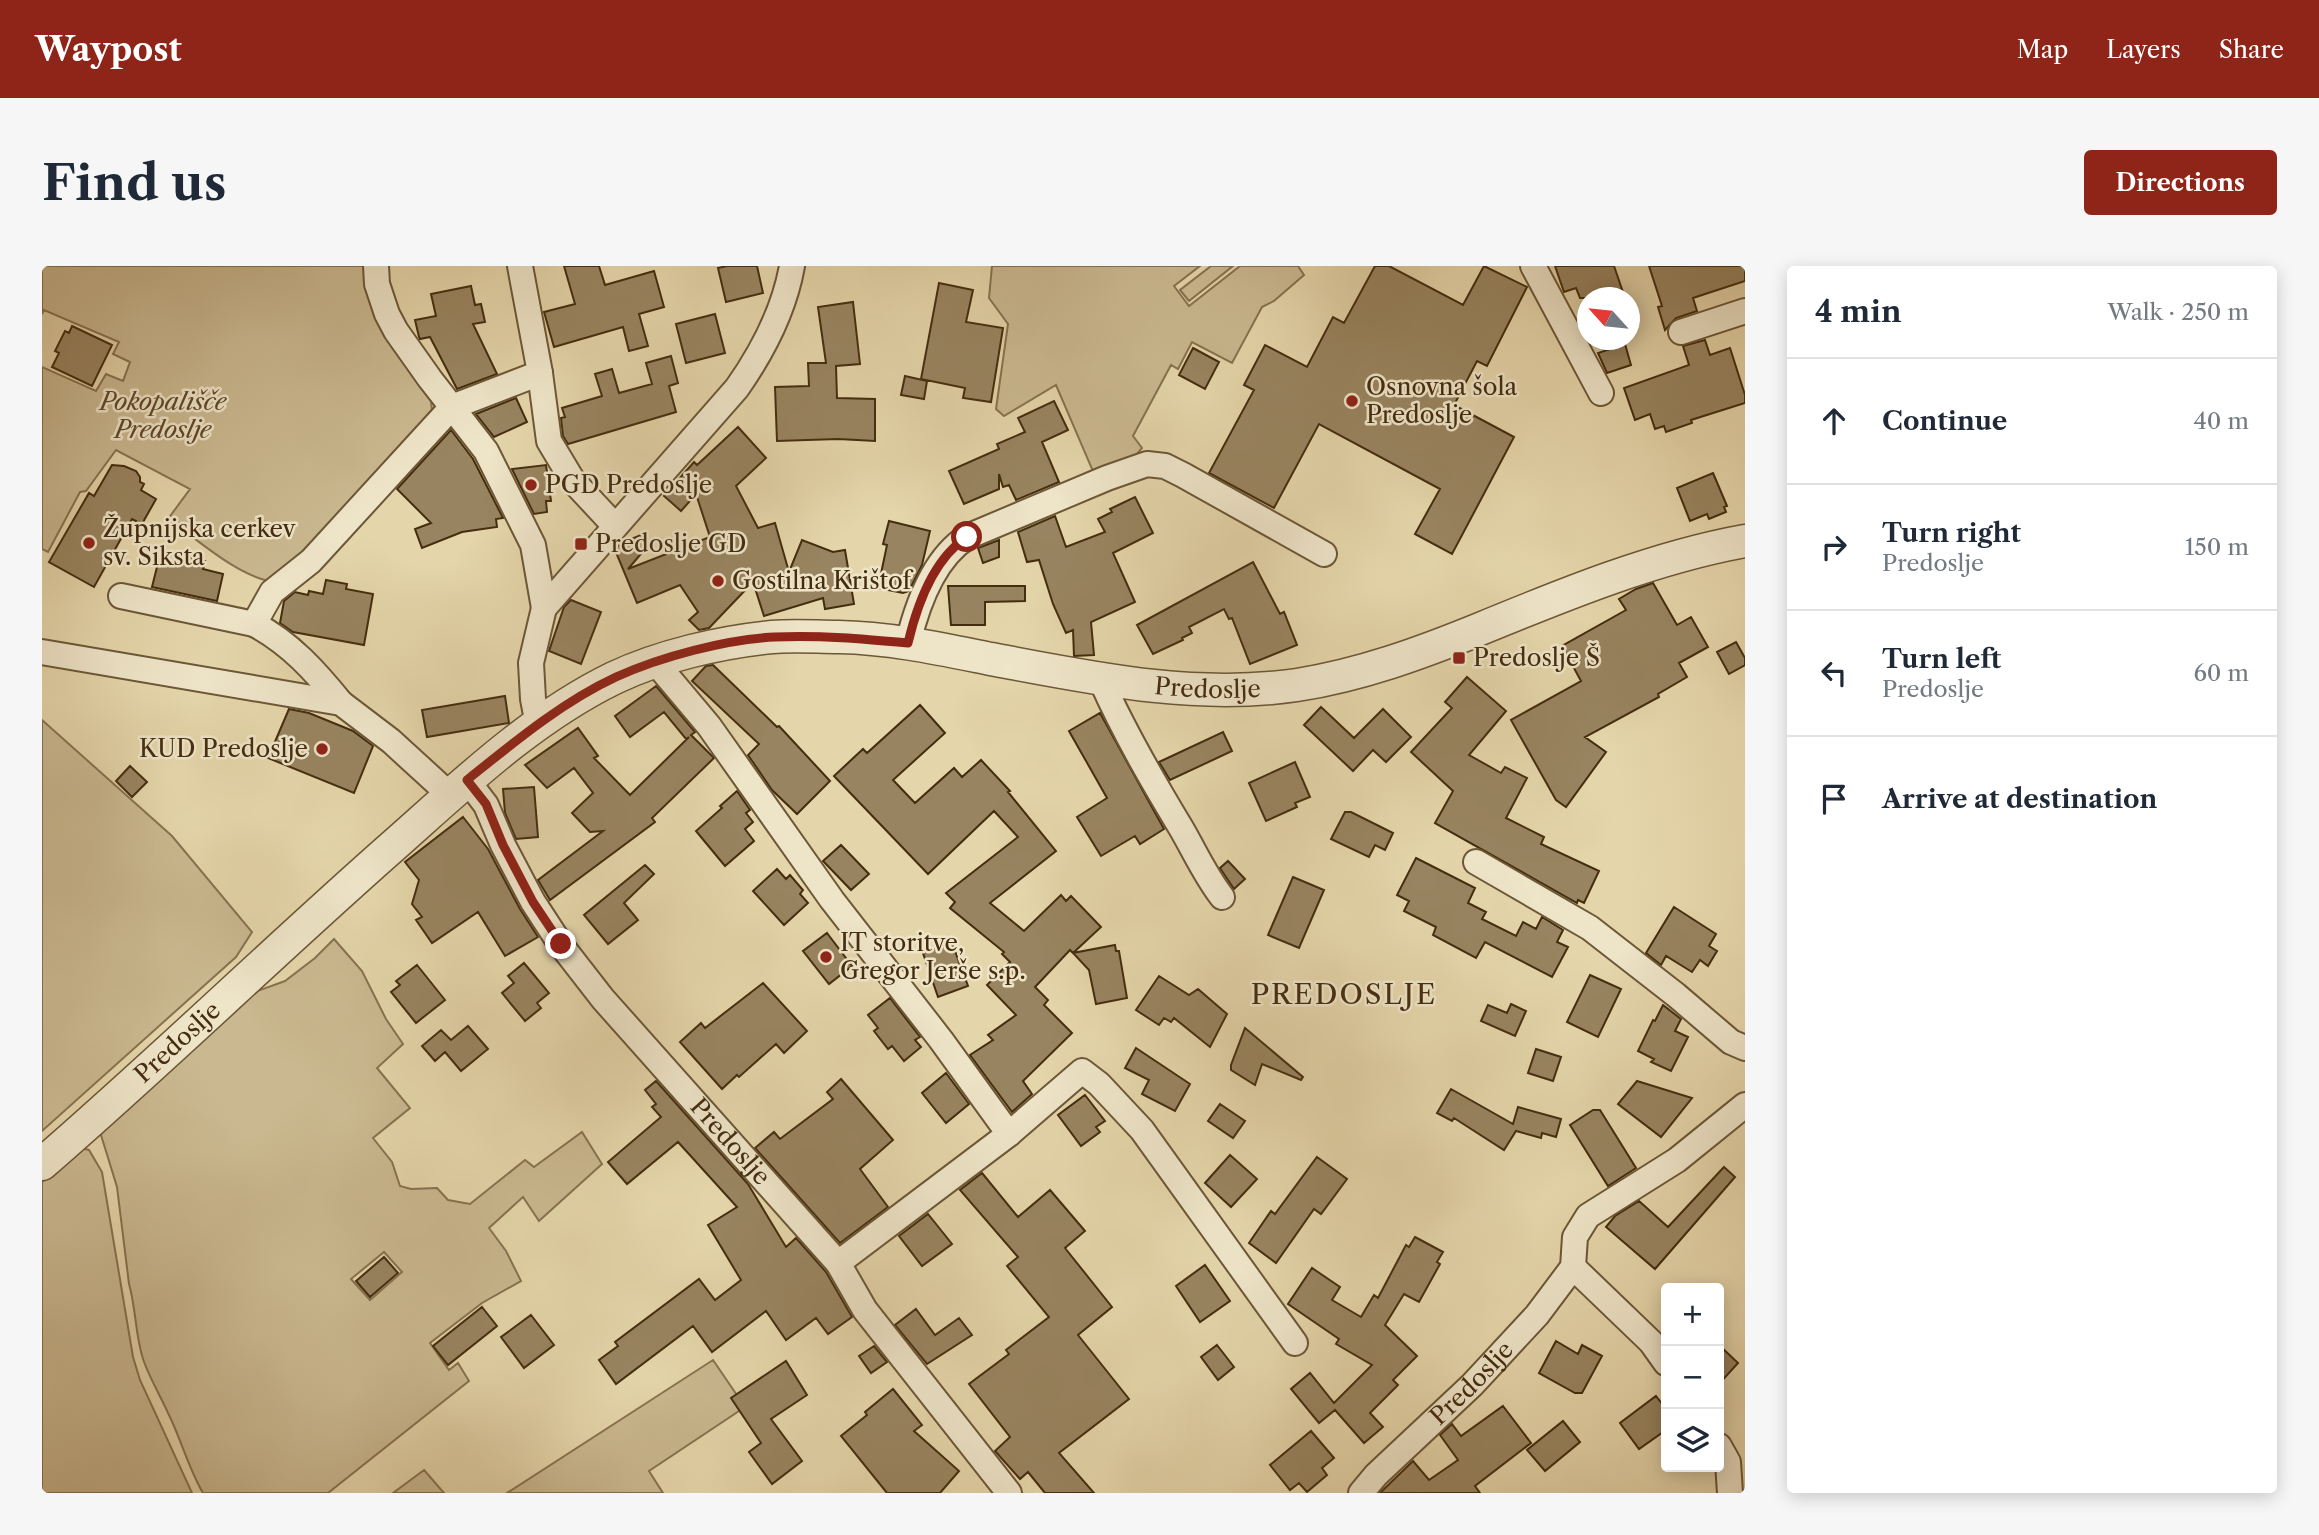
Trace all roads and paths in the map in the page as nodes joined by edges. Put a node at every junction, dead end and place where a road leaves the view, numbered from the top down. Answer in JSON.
{"nodes":[{"id":1,"x":376,"y":266,"type":"edge"},
{"id":2,"x":520,"y":266,"type":"edge"},
{"id":3,"x":792,"y":266,"type":"edge"},
{"id":4,"x":1533,"y":266,"type":"edge"},
{"id":5,"x":1745,"y":311,"type":"edge"},
{"id":6,"x":1681,"y":332,"type":"dead end"},
{"id":7,"x":540,"y":373,"type":"junction"},
{"id":8,"x":1601,"y":393,"type":"dead end"},
{"id":9,"x":452,"y":407,"type":"junction"},
{"id":10,"x":615,"y":526,"type":"junction"},
{"id":11,"x":1744,"y":543,"type":"edge"},
{"id":12,"x":1324,"y":554,"type":"dead end"},
{"id":13,"x":121,"y":596,"type":"dead end"},
{"id":14,"x":544,"y":608,"type":"junction"},
{"id":15,"x":254,"y":624,"type":"junction"},
{"id":16,"x":908,"y":643,"type":"junction"},
{"id":17,"x":42,"y":652,"type":"edge"},
{"id":18,"x":656,"y":663,"type":"junction"},
{"id":19,"x":1101,"y":680,"type":"junction"},
{"id":20,"x":341,"y":703,"type":"junction"},
{"id":21,"x":538,"y":725,"type":"junction"},
{"id":22,"x":458,"y":788,"type":"junction"},
{"id":23,"x":1476,"y":862,"type":"dead end"},
{"id":24,"x":1222,"y":897,"type":"dead end"},
{"id":25,"x":1745,"y":1048,"type":"edge"},
{"id":26,"x":1745,"y":1105,"type":"edge"},
{"id":27,"x":1009,"y":1135,"type":"junction"},
{"id":28,"x":42,"y":1164,"type":"edge"},
{"id":29,"x":838,"y":1263,"type":"junction"},
{"id":30,"x":1573,"y":1267,"type":"junction"},
{"id":31,"x":1295,"y":1343,"type":"dead end"},
{"id":32,"x":1661,"y":1356,"type":"edge"},
{"id":33,"x":1724,"y":1455,"type":"edge"},
{"id":34,"x":1009,"y":1493,"type":"edge"},
{"id":35,"x":1360,"y":1493,"type":"edge"},
{"id":36,"x":1730,"y":1493,"type":"edge"}],
"edges":[{"from":1,"to":9,"type":"street"},
{"from":2,"to":7,"type":"street"},
{"from":3,"to":10,"type":"street"},
{"from":4,"to":8,"type":"street"},
{"from":5,"to":6,"type":"street"},
{"from":7,"to":9,"type":"street"},
{"from":7,"to":10,"type":"street"},
{"from":9,"to":14,"type":"street"},
{"from":9,"to":15,"type":"street"},
{"from":10,"to":14,"type":"street"},
{"from":11,"to":19,"type":"street","name":"Predoslje"},
{"from":12,"to":16,"type":"street"},
{"from":13,"to":15,"type":"street"},
{"from":14,"to":21,"type":"street"},
{"from":15,"to":20,"type":"street"},
{"from":16,"to":18,"type":"street","name":"Predoslje"},
{"from":16,"to":19,"type":"street","name":"Predoslje"},
{"from":17,"to":20,"type":"street"},
{"from":18,"to":21,"type":"street","name":"Predoslje"},
{"from":18,"to":27,"type":"street"},
{"from":19,"to":24,"type":"street"},
{"from":20,"to":22,"type":"street"},
{"from":21,"to":22,"type":"street","name":"Predoslje"},
{"from":22,"to":28,"type":"street","name":"Predoslje"},
{"from":22,"to":29,"type":"street","name":"Predoslje"},
{"from":23,"to":25,"type":"street"},
{"from":26,"to":30,"type":"street","name":"Predoslje"},
{"from":27,"to":29,"type":"street"},
{"from":27,"to":31,"type":"street"},
{"from":29,"to":34,"type":"street","name":"Predoslje"},
{"from":30,"to":32,"type":"street"},
{"from":30,"to":35,"type":"street","name":"Predoslje"},
{"from":33,"to":36,"type":"street"}]}
